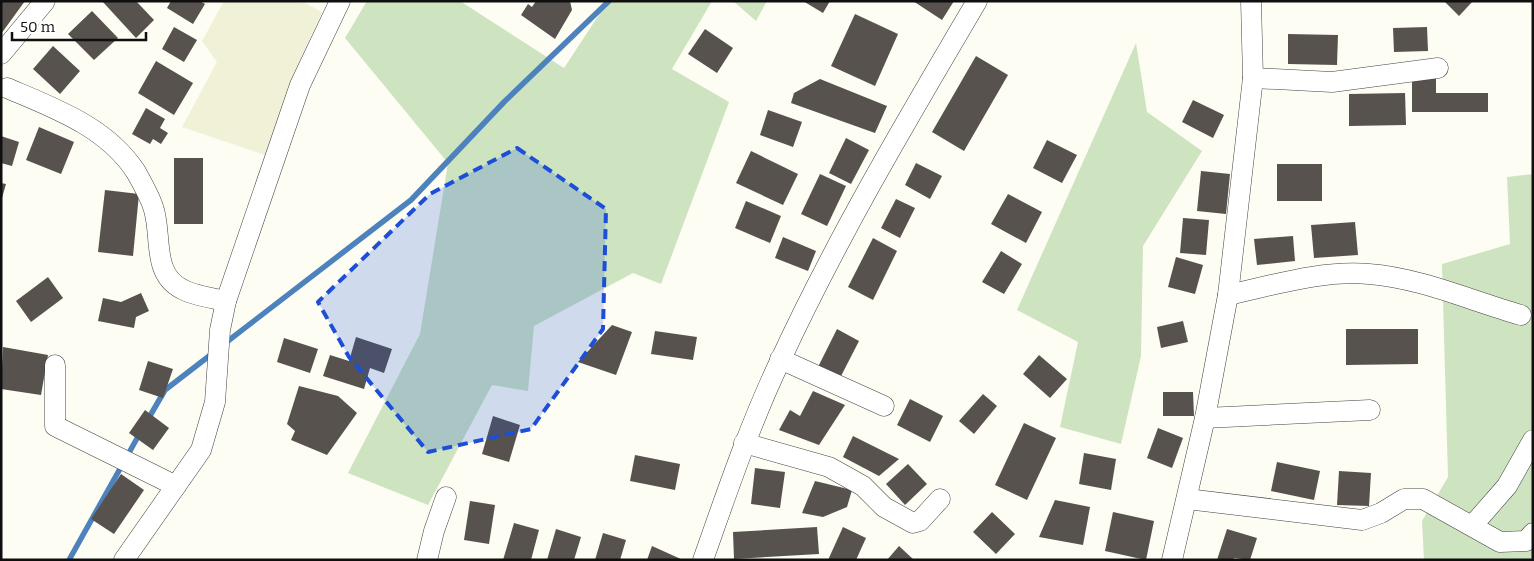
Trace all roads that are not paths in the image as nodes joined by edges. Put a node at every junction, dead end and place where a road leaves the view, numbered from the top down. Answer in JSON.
{"nodes":[{"id":1,"x":45,"y":1,"type":"edge"},
{"id":2,"x":340,"y":1,"type":"edge"},
{"id":3,"x":977,"y":1,"type":"edge"},
{"id":4,"x":1251,"y":1,"type":"edge"},
{"id":5,"x":1,"y":54,"type":"edge"},
{"id":6,"x":1438,"y":68,"type":"dead end"},
{"id":7,"x":1253,"y":78,"type":"junction"},
{"id":8,"x":7,"y":88,"type":"dead end"},
{"id":9,"x":1228,"y":295,"type":"junction"},
{"id":10,"x":226,"y":301,"type":"junction"},
{"id":11,"x":1521,"y":315,"type":"dead end"},
{"id":12,"x":780,"y":359,"type":"junction"},
{"id":13,"x":55,"y":365,"type":"dead end"},
{"id":14,"x":884,"y":406,"type":"dead end"},
{"id":15,"x":1370,"y":410,"type":"dead end"},
{"id":16,"x":1205,"y":418,"type":"junction"},
{"id":17,"x":1533,"y":440,"type":"edge"},
{"id":18,"x":744,"y":443,"type":"junction"},
{"id":19,"x":176,"y":486,"type":"junction"},
{"id":20,"x":446,"y":497,"type":"dead end"},
{"id":21,"x":940,"y":499,"type":"dead end"},
{"id":22,"x":1186,"y":500,"type":"junction"},
{"id":23,"x":1472,"y":526,"type":"junction"},
{"id":24,"x":1533,"y":533,"type":"edge"},
{"id":25,"x":124,"y":560,"type":"edge"},
{"id":26,"x":427,"y":560,"type":"edge"},
{"id":27,"x":703,"y":560,"type":"edge"},
{"id":28,"x":1172,"y":560,"type":"edge"}],
"edges":[{"from":1,"to":5,"type":"street"},
{"from":2,"to":10,"type":"street"},
{"from":3,"to":12,"type":"street"},
{"from":4,"to":7,"type":"street"},
{"from":6,"to":7,"type":"street"},
{"from":7,"to":9,"type":"street"},
{"from":8,"to":10,"type":"street"},
{"from":9,"to":11,"type":"street"},
{"from":9,"to":16,"type":"street"},
{"from":10,"to":19,"type":"street"},
{"from":12,"to":14,"type":"street"},
{"from":12,"to":18,"type":"street"},
{"from":13,"to":19,"type":"street"},
{"from":15,"to":16,"type":"street"},
{"from":16,"to":22,"type":"street"},
{"from":17,"to":23,"type":"street"},
{"from":18,"to":21,"type":"street"},
{"from":18,"to":27,"type":"street"},
{"from":19,"to":25,"type":"street"},
{"from":20,"to":26,"type":"street"},
{"from":22,"to":23,"type":"street"},
{"from":22,"to":28,"type":"street"},
{"from":23,"to":24,"type":"street"}]}
